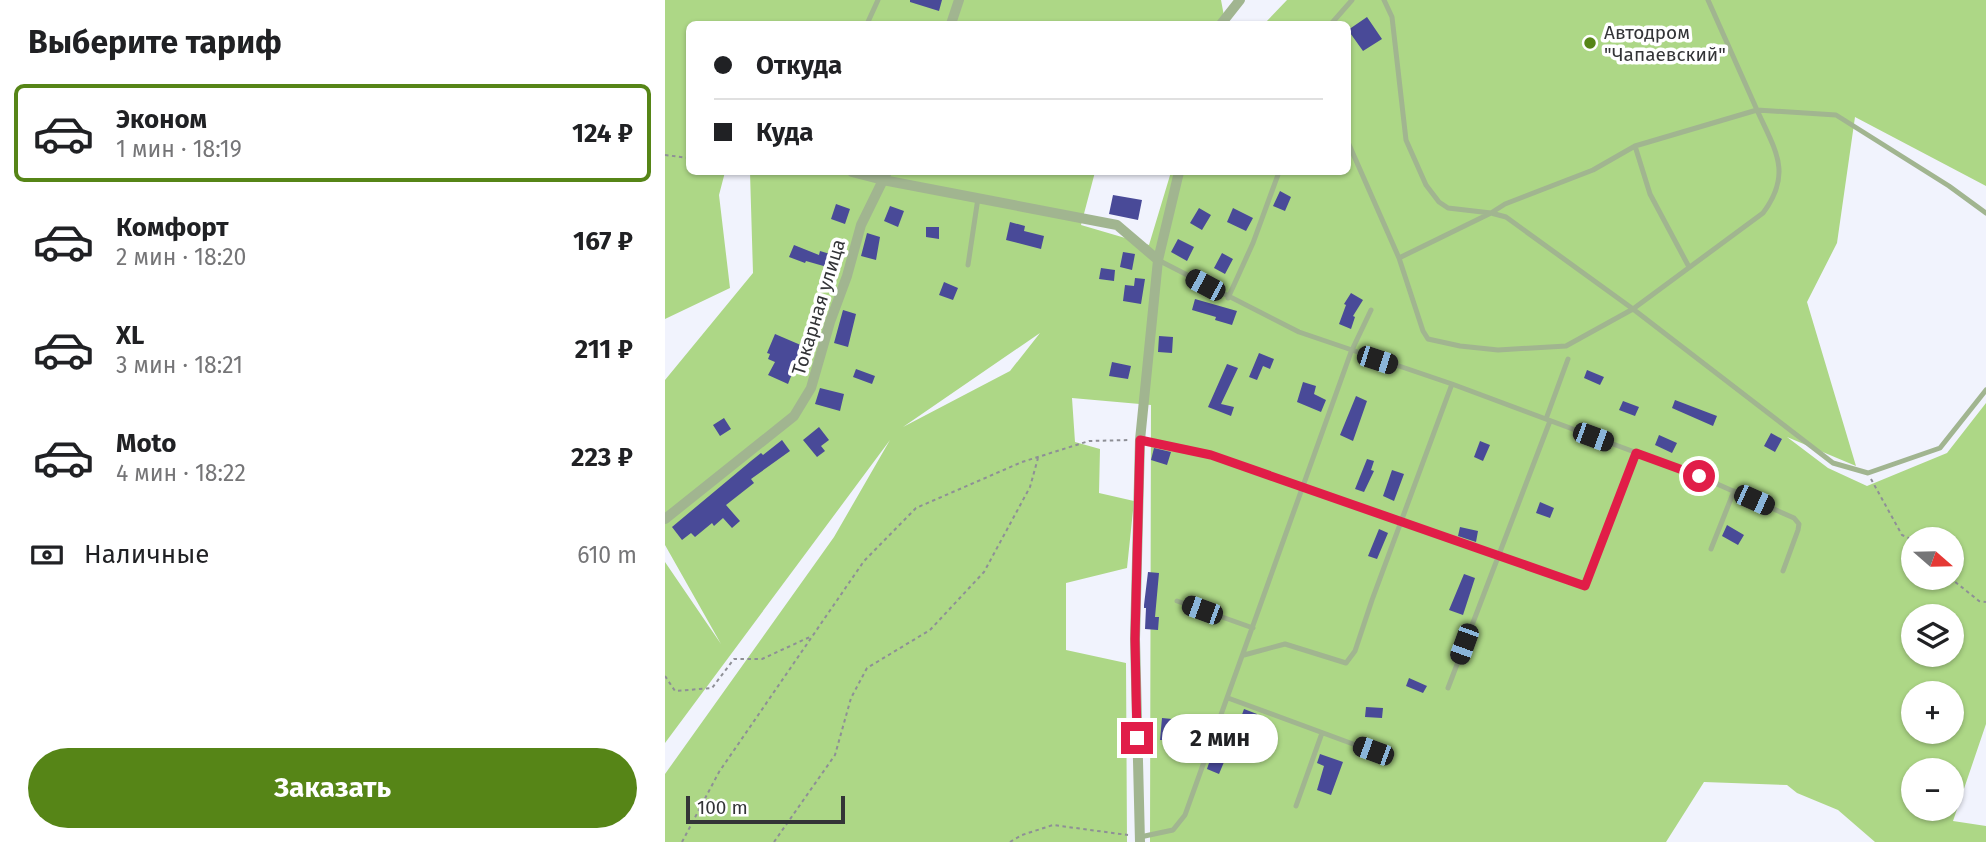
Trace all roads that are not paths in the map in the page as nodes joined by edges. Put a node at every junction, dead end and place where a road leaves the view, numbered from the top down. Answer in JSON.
{"nodes":[{"id":1,"x":878,"y":0,"type":"edge"},
{"id":2,"x":960,"y":0,"type":"edge"},
{"id":3,"x":1240,"y":0,"type":"edge"},
{"id":4,"x":1352,"y":0,"type":"edge"},
{"id":5,"x":1384,"y":0,"type":"edge"},
{"id":6,"x":1708,"y":0,"type":"edge"},
{"id":7,"x":868,"y":21,"type":"edge"},
{"id":8,"x":952,"y":21,"type":"edge"},
{"id":9,"x":1222,"y":21,"type":"edge"},
{"id":10,"x":1334,"y":21,"type":"edge"},
{"id":11,"x":1756,"y":110,"type":"junction"},
{"id":12,"x":1635,"y":146,"type":"junction"},
{"id":13,"x":1351,"y":149,"type":"edge"},
{"id":14,"x":1178,"y":175,"type":"edge"},
{"id":15,"x":1278,"y":175,"type":"edge"},
{"id":16,"x":885,"y":176,"type":"edge"},
{"id":17,"x":978,"y":198,"type":"junction"},
{"id":18,"x":1491,"y":213,"type":"junction"},
{"id":19,"x":1986,"y":213,"type":"edge"},
{"id":20,"x":1398,"y":258,"type":"junction"},
{"id":21,"x":1158,"y":260,"type":"junction"},
{"id":22,"x":968,"y":265,"type":"dead end"},
{"id":23,"x":1689,"y":267,"type":"junction"},
{"id":24,"x":1228,"y":298,"type":"junction"},
{"id":25,"x":1633,"y":309,"type":"junction"},
{"id":26,"x":1371,"y":310,"type":"dead end"},
{"id":27,"x":1352,"y":352,"type":"junction"},
{"id":28,"x":1568,"y":359,"type":"dead end"},
{"id":29,"x":1452,"y":384,"type":"junction"},
{"id":30,"x":1986,"y":390,"type":"edge"},
{"id":31,"x":1548,"y":420,"type":"junction"},
{"id":32,"x":1140,"y":440,"type":"junction"},
{"id":33,"x":1636,"y":453,"type":"junction"},
{"id":34,"x":1303,"y":486,"type":"junction"},
{"id":35,"x":1734,"y":491,"type":"junction"},
{"id":36,"x":665,"y":519,"type":"edge"},
{"id":37,"x":1401,"y":520,"type":"junction"},
{"id":38,"x":1711,"y":550,"type":"dead end"},
{"id":39,"x":1497,"y":554,"type":"junction"},
{"id":40,"x":1783,"y":571,"type":"dead end"},
{"id":41,"x":1177,"y":601,"type":"dead end"},
{"id":42,"x":1253,"y":628,"type":"junction"},
{"id":43,"x":1244,"y":654,"type":"junction"},
{"id":44,"x":1448,"y":688,"type":"dead end"},
{"id":45,"x":1228,"y":698,"type":"junction"},
{"id":46,"x":1322,"y":733,"type":"junction"},
{"id":47,"x":1373,"y":751,"type":"dead end"},
{"id":48,"x":1296,"y":806,"type":"dead end"},
{"id":49,"x":1140,"y":839,"type":"edge"}],
"edges":[{"from":1,"to":7,"type":"lane"},
{"from":2,"to":8,"type":"street"},
{"from":3,"to":9,"type":"street"},
{"from":4,"to":10,"type":"lane"},
{"from":5,"to":18,"type":"lane"},
{"from":6,"to":11,"type":"lane"},
{"from":11,"to":12,"type":"lane"},
{"from":11,"to":19,"type":"lane"},
{"from":11,"to":23,"type":"lane"},
{"from":12,"to":18,"type":"lane"},
{"from":12,"to":23,"type":"lane"},
{"from":13,"to":20,"type":"lane"},
{"from":14,"to":21,"type":"street"},
{"from":15,"to":24,"type":"lane"},
{"from":16,"to":17,"type":"street"},
{"from":16,"to":36,"type":"street","name":"Токарная улица"},
{"from":17,"to":21,"type":"street"},
{"from":17,"to":22,"type":"lane"},
{"from":18,"to":20,"type":"lane"},
{"from":18,"to":25,"type":"lane"},
{"from":20,"to":25,"type":"lane"},
{"from":21,"to":24,"type":"lane"},
{"from":21,"to":32,"type":"street"},
{"from":23,"to":25,"type":"lane"},
{"from":24,"to":27,"type":"lane"},
{"from":25,"to":30,"type":"lane"},
{"from":26,"to":27,"type":"lane"},
{"from":27,"to":29,"type":"lane"},
{"from":27,"to":34,"type":"lane"},
{"from":28,"to":31,"type":"lane"},
{"from":29,"to":31,"type":"lane"},
{"from":29,"to":37,"type":"lane"},
{"from":31,"to":33,"type":"lane"},
{"from":31,"to":39,"type":"lane"},
{"from":32,"to":34,"type":"lane"},
{"from":32,"to":49,"type":"street"},
{"from":33,"to":35,"type":"lane"},
{"from":33,"to":39,"type":"lane"},
{"from":34,"to":37,"type":"lane"},
{"from":34,"to":42,"type":"lane"},
{"from":35,"to":38,"type":"lane"},
{"from":35,"to":40,"type":"lane"},
{"from":37,"to":39,"type":"lane"},
{"from":37,"to":43,"type":"lane"},
{"from":39,"to":44,"type":"lane"},
{"from":41,"to":42,"type":"lane"},
{"from":42,"to":43,"type":"lane"},
{"from":43,"to":45,"type":"lane"},
{"from":45,"to":46,"type":"lane"},
{"from":45,"to":49,"type":"lane"},
{"from":46,"to":47,"type":"lane"},
{"from":46,"to":48,"type":"lane"}]}
